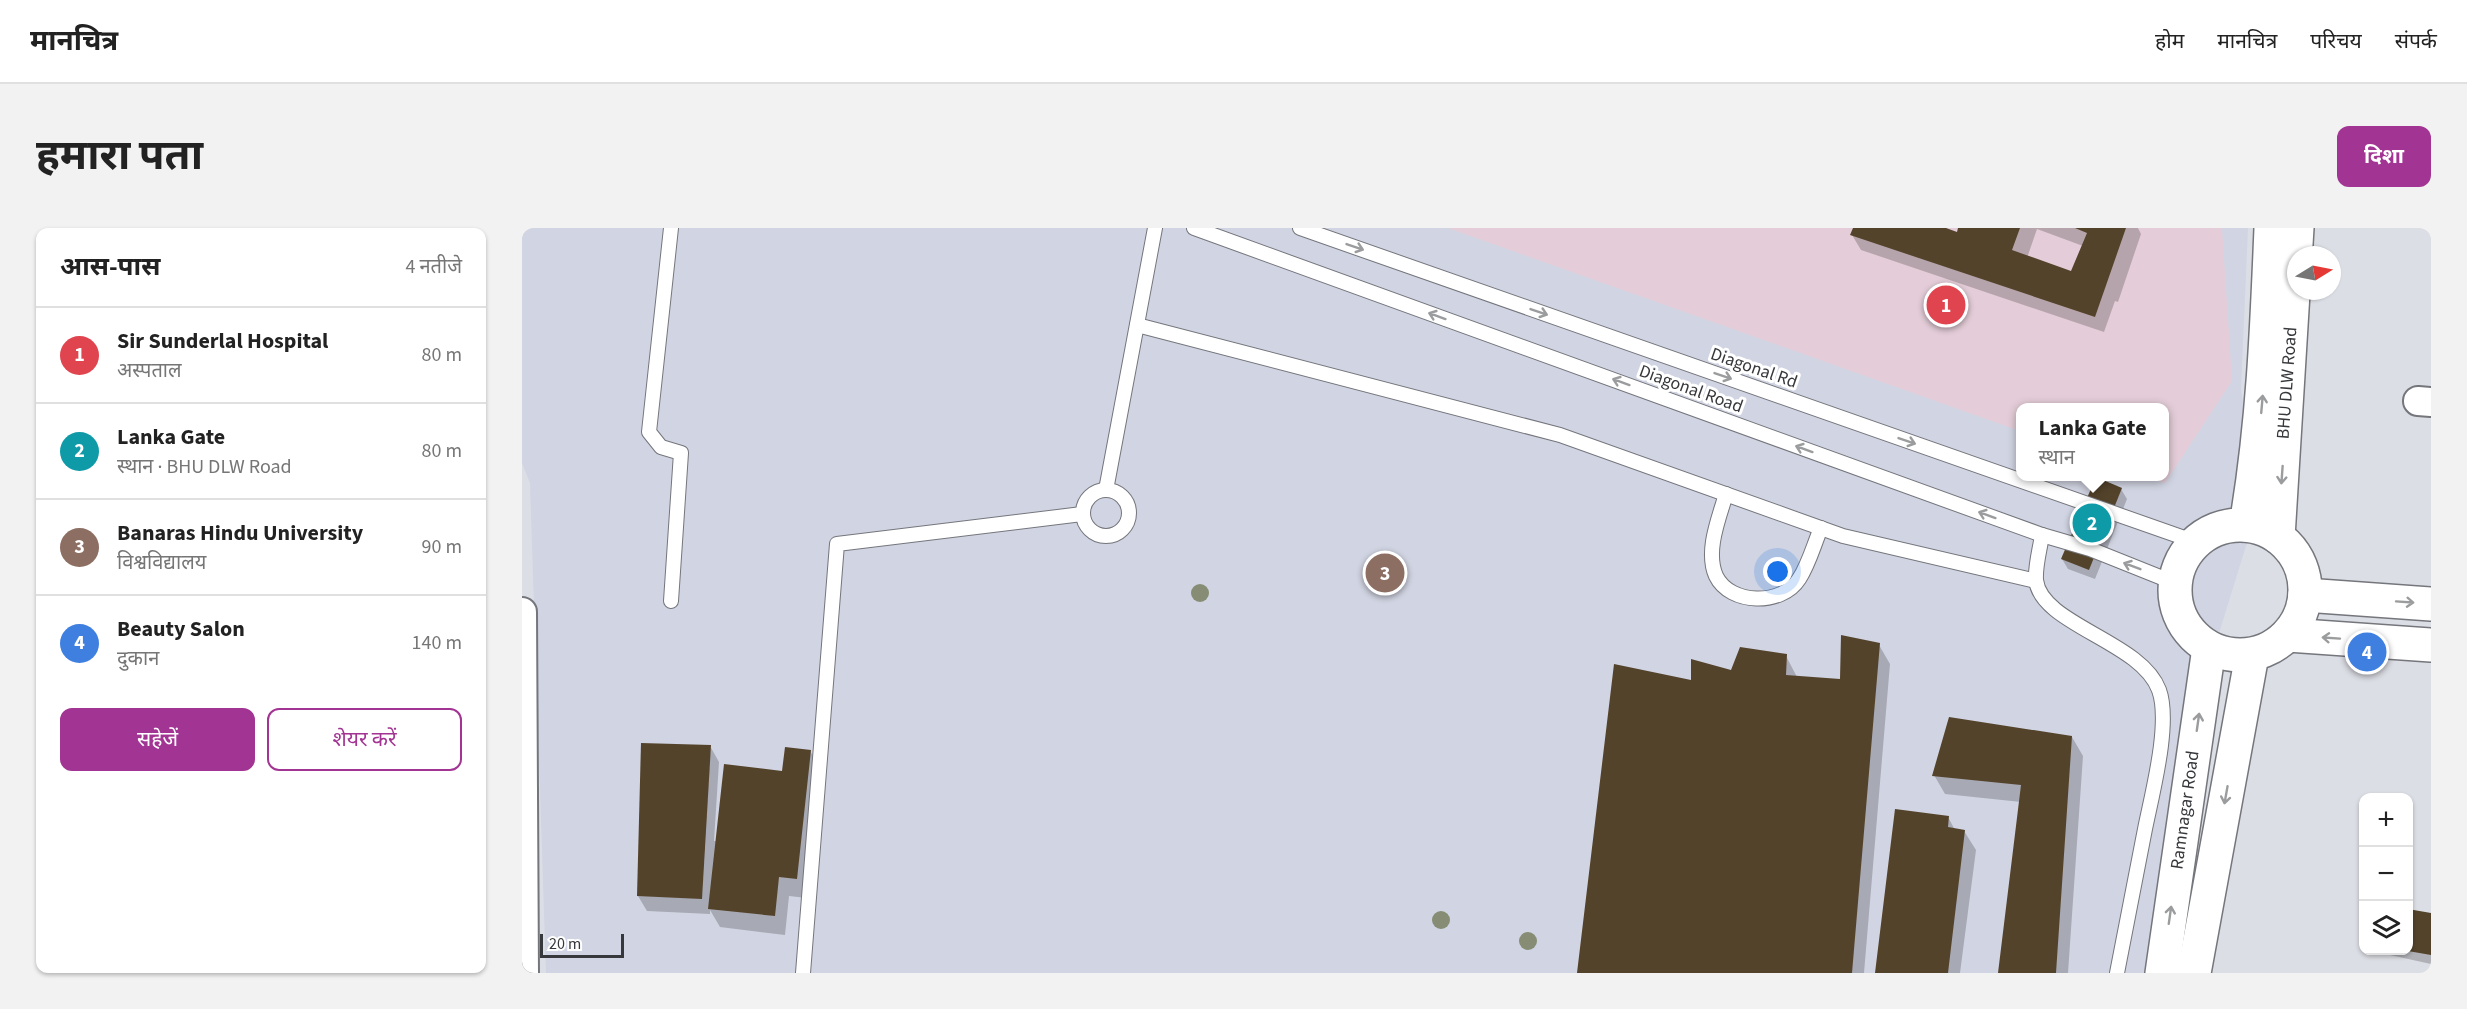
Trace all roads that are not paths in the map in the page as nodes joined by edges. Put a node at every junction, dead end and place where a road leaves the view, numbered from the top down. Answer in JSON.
{"nodes":[{"id":1,"x":671,"y":228,"type":"edge"},
{"id":2,"x":1155,"y":228,"type":"edge"},
{"id":3,"x":1194,"y":228,"type":"edge"},
{"id":4,"x":1300,"y":228,"type":"edge"},
{"id":5,"x":2271,"y":228,"type":"edge"},
{"id":6,"x":2297,"y":228,"type":"edge"},
{"id":7,"x":1137,"y":325,"type":"junction"},
{"id":8,"x":2016,"y":479,"type":"edge"},
{"id":9,"x":2022,"y":481,"type":"edge"},
{"id":10,"x":1106,"y":490,"type":"junction"},
{"id":11,"x":1726,"y":494,"type":"junction"},
{"id":12,"x":1082,"y":514,"type":"junction"},
{"id":13,"x":2246,"y":525,"type":"junction"},
{"id":14,"x":1821,"y":528,"type":"junction"},
{"id":15,"x":2042,"y":535,"type":"junction"},
{"id":16,"x":2278,"y":537,"type":"junction"},
{"id":17,"x":2196,"y":542,"type":"junction"},
{"id":18,"x":2036,"y":582,"type":"junction"},
{"id":19,"x":2175,"y":583,"type":"junction"},
{"id":20,"x":2305,"y":595,"type":"junction"},
{"id":21,"x":671,"y":601,"type":"dead end"},
{"id":22,"x":2431,"y":604,"type":"edge"},
{"id":23,"x":522,"y":612,"type":"edge"},
{"id":24,"x":2288,"y":635,"type":"junction"},
{"id":25,"x":2431,"y":645,"type":"edge"},
{"id":26,"x":2208,"y":648,"type":"junction"},
{"id":27,"x":2252,"y":655,"type":"junction"},
{"id":28,"x":524,"y":973,"type":"edge"},
{"id":29,"x":803,"y":973,"type":"edge"},
{"id":30,"x":2117,"y":973,"type":"edge"},
{"id":31,"x":2162,"y":973,"type":"edge"},
{"id":32,"x":2194,"y":973,"type":"edge"}],
"edges":[{"from":1,"to":21,"type":"lane"},
{"from":2,"to":7,"type":"lane"},
{"from":15,"to":3,"type":"lane","name":"Diagonal Road","one_way":true},
{"from":4,"to":8,"type":"lane","name":"Diagonal Rd","one_way":true},
{"from":13,"to":5,"type":"main road","name":"BHU DLW Road","one_way":true},
{"from":6,"to":16,"type":"main road","name":"BHU DLW Road","one_way":true},
{"from":7,"to":10,"type":"lane"},
{"from":7,"to":11,"type":"lane"},
{"from":9,"to":17,"type":"lane","name":"Diagonal Rd","one_way":true},
{"from":10,"to":12,"type":"lane"},
{"from":10,"to":12,"type":"lane"},
{"from":11,"to":14,"type":"lane"},
{"from":11,"to":14,"type":"lane"},
{"from":12,"to":29,"type":"lane"},
{"from":13,"to":16,"type":"main road"},
{"from":13,"to":17,"type":"main road"},
{"from":14,"to":18,"type":"lane"},
{"from":15,"to":18,"type":"lane"},
{"from":19,"to":15,"type":"lane","name":"Diagonal Road","one_way":true},
{"from":16,"to":20,"type":"main road"},
{"from":17,"to":19,"type":"main road"},
{"from":18,"to":30,"type":"lane"},
{"from":19,"to":26,"type":"main road"},
{"from":20,"to":22,"type":"main road","one_way":true},
{"from":20,"to":24,"type":"main road"},
{"from":23,"to":28,"type":"street"},
{"from":25,"to":24,"type":"main road","one_way":true},
{"from":24,"to":27,"type":"main road"},
{"from":26,"to":27,"type":"main road"},
{"from":31,"to":26,"type":"main road","name":"Ramnagar Road","one_way":true},
{"from":27,"to":32,"type":"main road","one_way":true}]}
